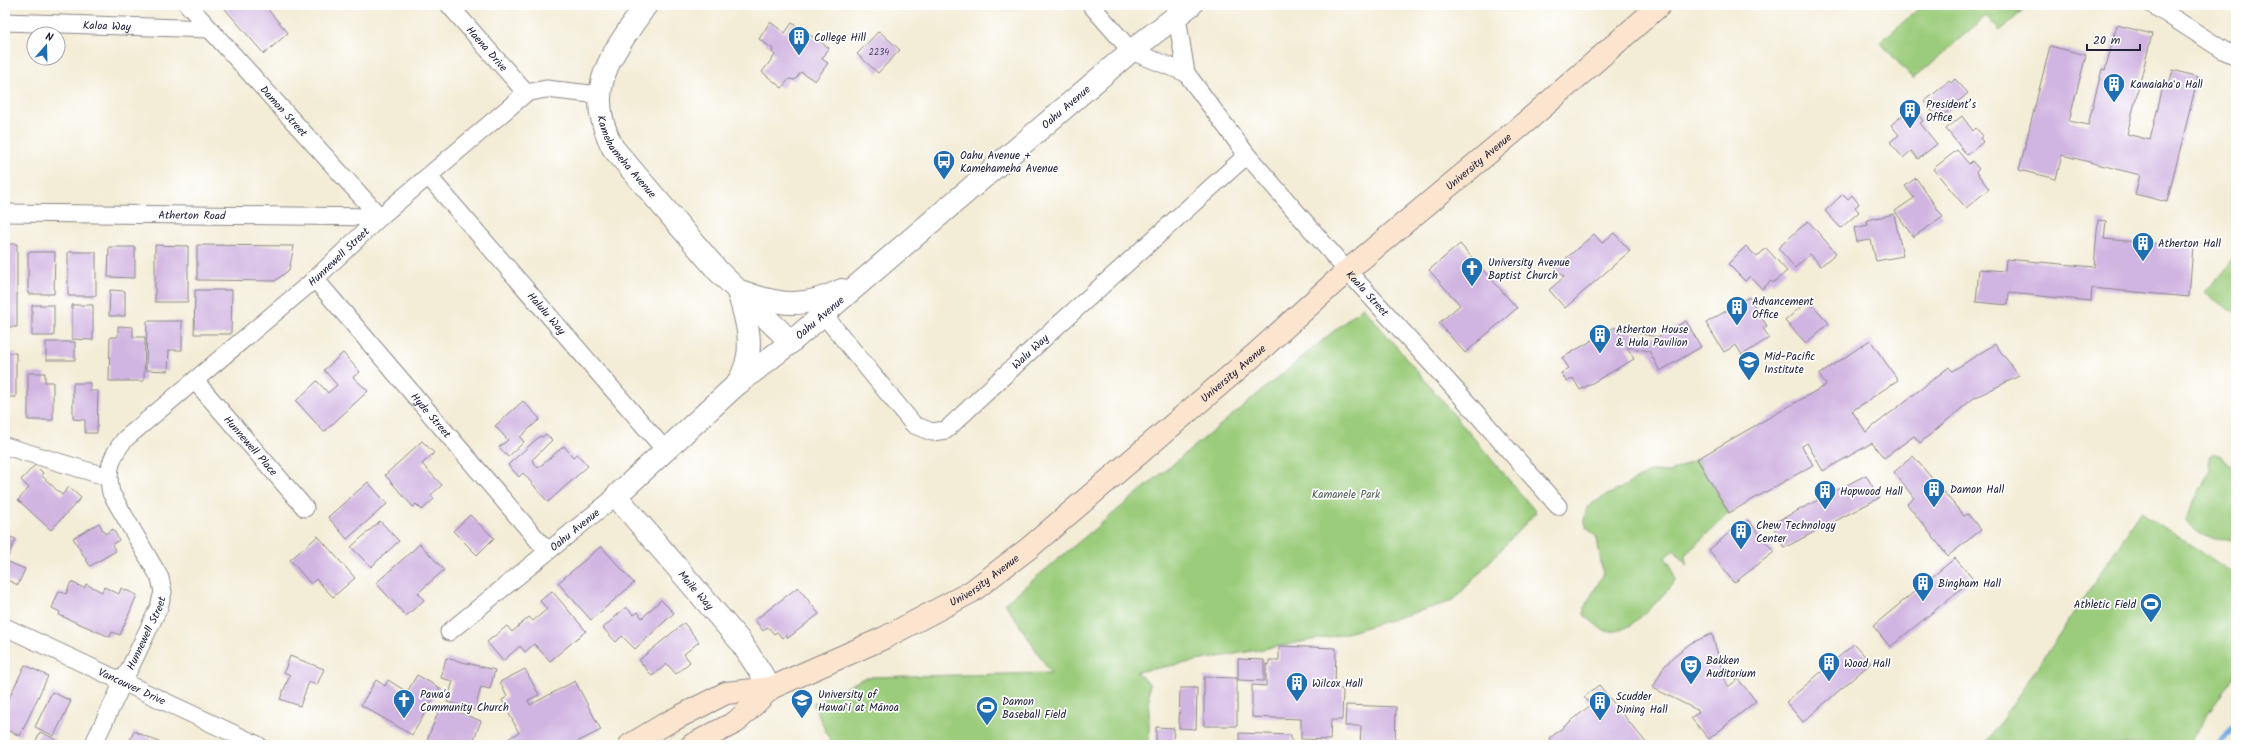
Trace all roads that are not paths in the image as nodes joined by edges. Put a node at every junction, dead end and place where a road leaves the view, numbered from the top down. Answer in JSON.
{"nodes":[{"id":1,"x":188,"y":5,"type":"edge"},
{"id":2,"x":449,"y":5,"type":"edge"},
{"id":3,"x":646,"y":5,"type":"edge"},
{"id":4,"x":1091,"y":5,"type":"edge"},
{"id":5,"x":1660,"y":5,"type":"edge"},
{"id":6,"x":2153,"y":5,"type":"edge"},
{"id":7,"x":1184,"y":11,"type":"edge"},
{"id":8,"x":5,"y":22,"type":"edge"},
{"id":9,"x":209,"y":29,"type":"junction"},
{"id":10,"x":1131,"y":51,"type":"junction"},
{"id":11,"x":2236,"y":56,"type":"edge"},
{"id":12,"x":1186,"y":73,"type":"junction"},
{"id":13,"x":526,"y":93,"type":"junction"},
{"id":14,"x":600,"y":95,"type":"junction"},
{"id":15,"x":1248,"y":155,"type":"junction"},
{"id":16,"x":429,"y":177,"type":"junction"},
{"id":17,"x":5,"y":213,"type":"edge"},
{"id":18,"x":380,"y":217,"type":"junction"},
{"id":19,"x":1347,"y":271,"type":"junction"},
{"id":20,"x":315,"y":279,"type":"junction"},
{"id":21,"x":861,"y":281,"type":"junction"},
{"id":22,"x":736,"y":289,"type":"junction"},
{"id":23,"x":823,"y":314,"type":"junction"},
{"id":24,"x":790,"y":342,"type":"junction"},
{"id":25,"x":196,"y":382,"type":"junction"},
{"id":26,"x":735,"y":386,"type":"junction"},
{"id":27,"x":5,"y":446,"type":"edge"},
{"id":28,"x":665,"y":450,"type":"junction"},
{"id":29,"x":108,"y":478,"type":"junction"},
{"id":30,"x":616,"y":496,"type":"junction"},
{"id":31,"x":1558,"y":506,"type":"dead end"},
{"id":32,"x":305,"y":508,"type":"dead end"},
{"id":33,"x":549,"y":550,"type":"junction"},
{"id":34,"x":5,"y":627,"type":"edge"},
{"id":35,"x":449,"y":632,"type":"dead end"},
{"id":36,"x":122,"y":682,"type":"junction"},
{"id":37,"x":771,"y":688,"type":"junction"},
{"id":38,"x":93,"y":745,"type":"edge"},
{"id":39,"x":258,"y":745,"type":"edge"},
{"id":40,"x":630,"y":745,"type":"edge"},
{"id":41,"x":692,"y":745,"type":"edge"}],
"edges":[{"from":1,"to":9,"type":"street","name":"Damon Street"},
{"from":2,"to":13,"type":"street","name":"Haena Drive"},
{"from":3,"to":14,"type":"street","name":"Kamehameha Avenue"},
{"from":4,"to":10,"type":"street"},
{"from":5,"to":19,"type":"main road","name":"University Avenue"},
{"from":6,"to":11,"type":"street"},
{"from":7,"to":10,"type":"street","name":"Oahu Avenue"},
{"from":7,"to":12,"type":"street","name":"Kaala Street"},
{"from":8,"to":9,"type":"street","name":"Kaloa Way"},
{"from":9,"to":18,"type":"street","name":"Damon Street"},
{"from":10,"to":12,"type":"street"},
{"from":10,"to":21,"type":"street","name":"Oahu Avenue"},
{"from":12,"to":15,"type":"street","name":"Kaala Street"},
{"from":13,"to":14,"type":"street","name":"Hunnewell Street"},
{"from":13,"to":16,"type":"street","name":"Hunnewell Street"},
{"from":14,"to":22,"type":"street","name":"Kamehameha Avenue"},
{"from":15,"to":19,"type":"street","name":"Kaala Street"},
{"from":15,"to":23,"type":"street","name":"Walu Way"},
{"from":16,"to":18,"type":"street","name":"Hunnewell Street"},
{"from":16,"to":28,"type":"street","name":"Halulu Way"},
{"from":17,"to":18,"type":"street","name":"Atherton Road"},
{"from":18,"to":20,"type":"street","name":"Hunnewell Street"},
{"from":19,"to":31,"type":"street","name":"Kaala Street"},
{"from":19,"to":37,"type":"main road","name":"University Avenue"},
{"from":20,"to":25,"type":"street","name":"Hunnewell Street"},
{"from":20,"to":33,"type":"street","name":"Hyde Street"},
{"from":21,"to":22,"type":"street","name":"Kamehameha Avenue"},
{"from":21,"to":23,"type":"street","name":"Oahu Avenue"},
{"from":22,"to":24,"type":"street"},
{"from":22,"to":26,"type":"street","name":"Kamehameha Avenue"},
{"from":23,"to":24,"type":"street","name":"Oahu Avenue"},
{"from":24,"to":26,"type":"street","name":"Oahu Avenue"},
{"from":25,"to":29,"type":"street","name":"Hunnewell Street"},
{"from":25,"to":32,"type":"street","name":"Hunnewell Place"},
{"from":26,"to":28,"type":"street","name":"Oahu Avenue"},
{"from":27,"to":29,"type":"street"},
{"from":28,"to":30,"type":"street","name":"Oahu Avenue"},
{"from":29,"to":36,"type":"street","name":"Hunnewell Street"},
{"from":30,"to":33,"type":"street","name":"Oahu Avenue"},
{"from":30,"to":37,"type":"street","name":"Maile Way"},
{"from":33,"to":35,"type":"street","name":"Oahu Avenue"},
{"from":34,"to":36,"type":"street","name":"Vancouver Drive"},
{"from":36,"to":38,"type":"street","name":"Hunnewell Street"},
{"from":36,"to":39,"type":"street","name":"Vancouver Drive"},
{"from":37,"to":40,"type":"main road","name":"University Avenue"},
{"from":37,"to":41,"type":"main road","name":"University Avenue"}]}
